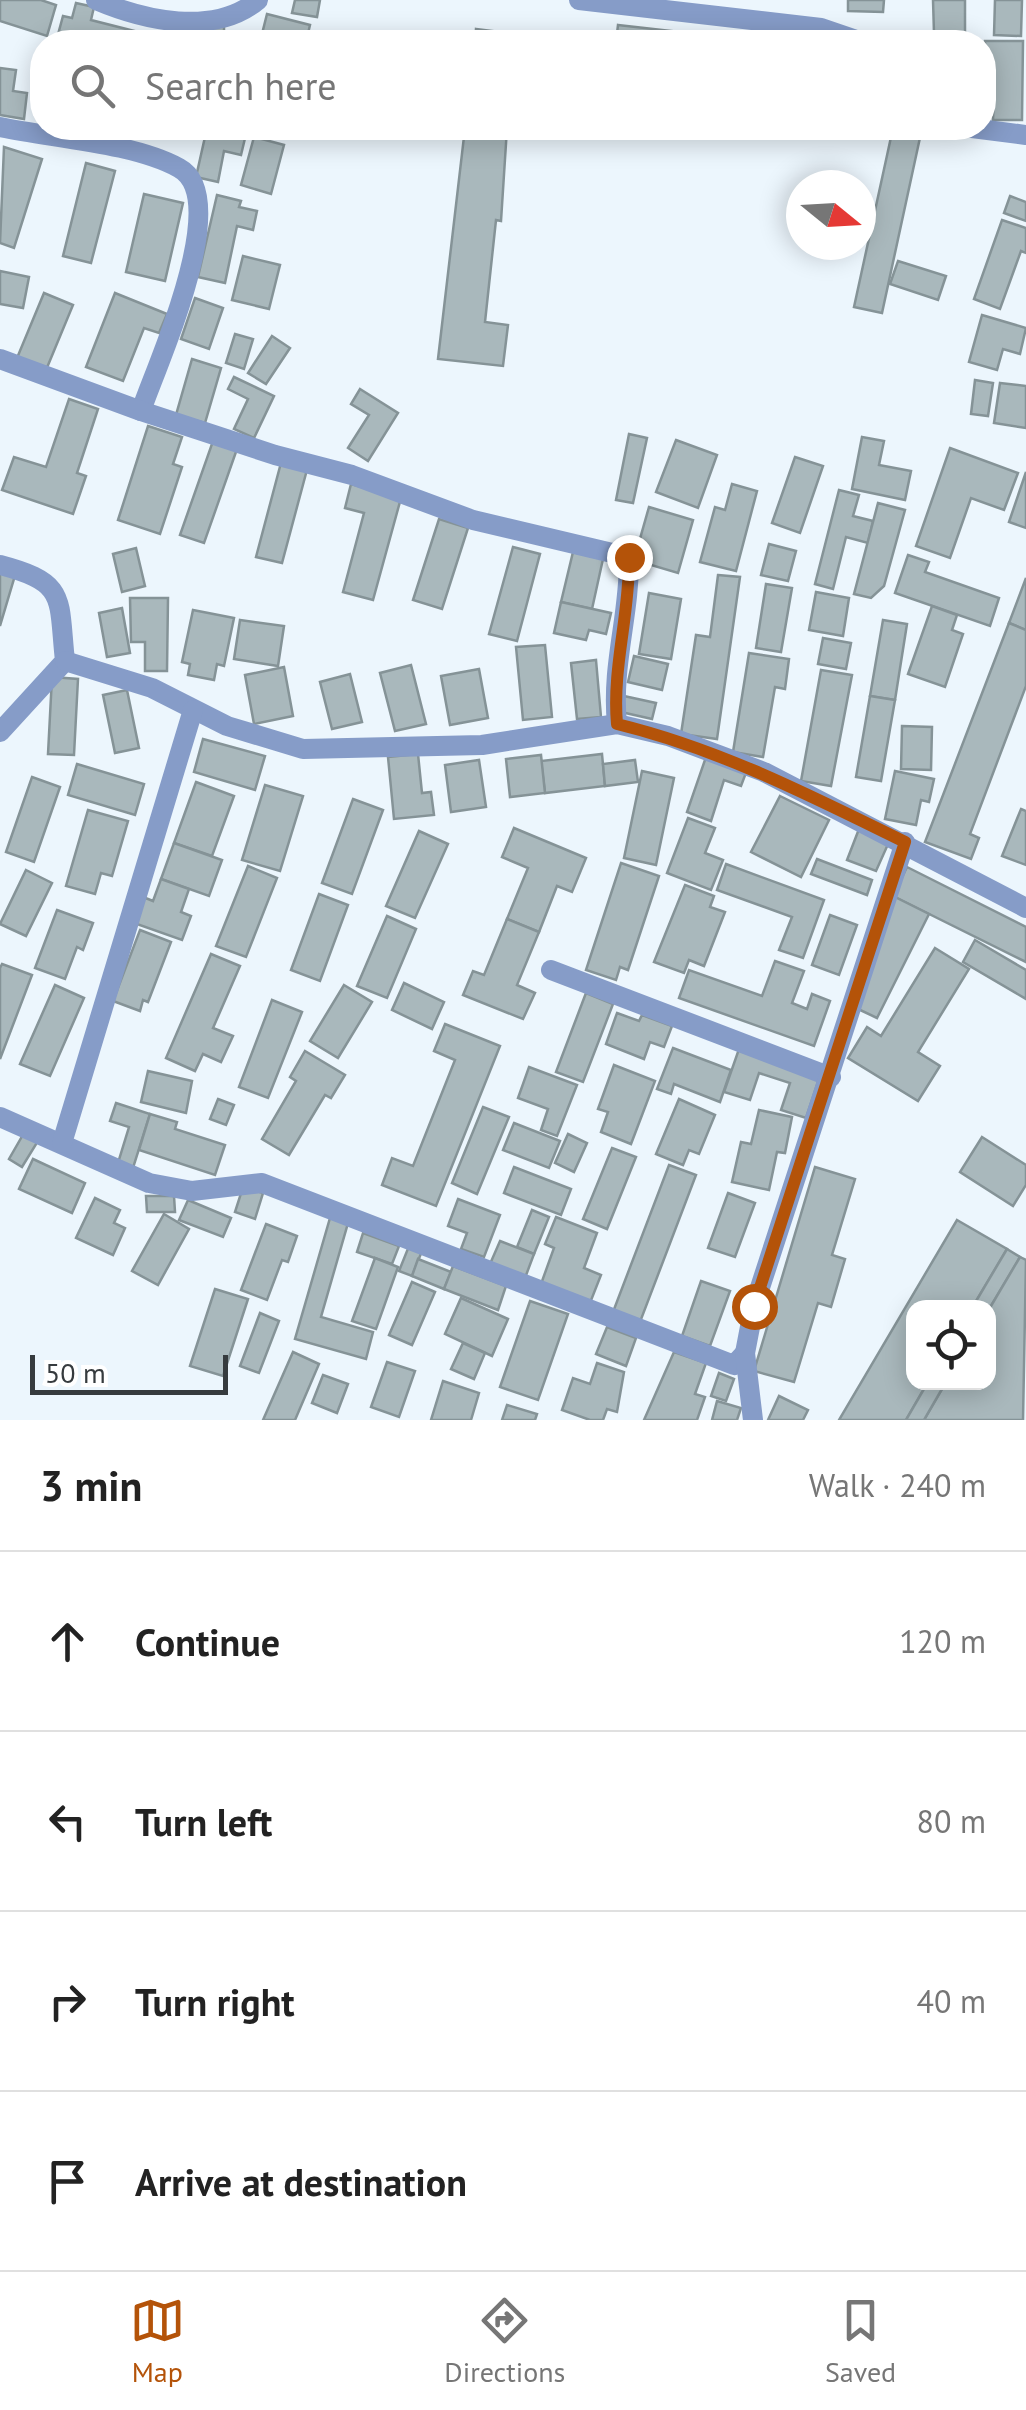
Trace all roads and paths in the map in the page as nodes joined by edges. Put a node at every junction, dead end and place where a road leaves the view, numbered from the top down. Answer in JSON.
{"nodes":[{"id":1,"x":96,"y":0,"type":"edge"},
{"id":2,"x":258,"y":0,"type":"edge"},
{"id":3,"x":579,"y":0,"type":"edge"},
{"id":4,"x":828,"y":30,"type":"edge"},
{"id":5,"x":0,"y":127,"type":"edge"},
{"id":6,"x":996,"y":131,"type":"edge"},
{"id":7,"x":30,"y":132,"type":"edge"},
{"id":8,"x":1026,"y":135,"type":"edge"},
{"id":9,"x":72,"y":140,"type":"edge"},
{"id":10,"x":0,"y":360,"type":"edge"},
{"id":11,"x":141,"y":412,"type":"junction"},
{"id":12,"x":0,"y":565,"type":"edge"},
{"id":13,"x":65,"y":661,"type":"junction"},
{"id":14,"x":192,"y":710,"type":"junction"},
{"id":15,"x":617,"y":724,"type":"junction"},
{"id":16,"x":0,"y":732,"type":"edge"},
{"id":17,"x":905,"y":842,"type":"junction"},
{"id":18,"x":1026,"y":908,"type":"edge"},
{"id":19,"x":552,"y":970,"type":"dead end"},
{"id":20,"x":831,"y":1078,"type":"junction"},
{"id":21,"x":0,"y":1117,"type":"edge"},
{"id":22,"x":62,"y":1143,"type":"junction"},
{"id":23,"x":745,"y":1354,"type":"junction"},
{"id":24,"x":753,"y":1420,"type":"edge"}],
"edges":[{"from":1,"to":2,"type":"street"},
{"from":3,"to":4,"type":"street"},
{"from":5,"to":7,"type":"street"},
{"from":6,"to":8,"type":"street"},
{"from":9,"to":11,"type":"street"},
{"from":10,"to":11,"type":"street"},
{"from":11,"to":15,"type":"street"},
{"from":12,"to":13,"type":"street"},
{"from":13,"to":14,"type":"street"},
{"from":13,"to":16,"type":"street"},
{"from":14,"to":15,"type":"street"},
{"from":14,"to":22,"type":"street"},
{"from":15,"to":17,"type":"street"},
{"from":17,"to":18,"type":"street"},
{"from":17,"to":20,"type":"street"},
{"from":19,"to":20,"type":"street"},
{"from":20,"to":23,"type":"street"},
{"from":21,"to":22,"type":"street"},
{"from":22,"to":23,"type":"street"},
{"from":23,"to":24,"type":"street"}]}
